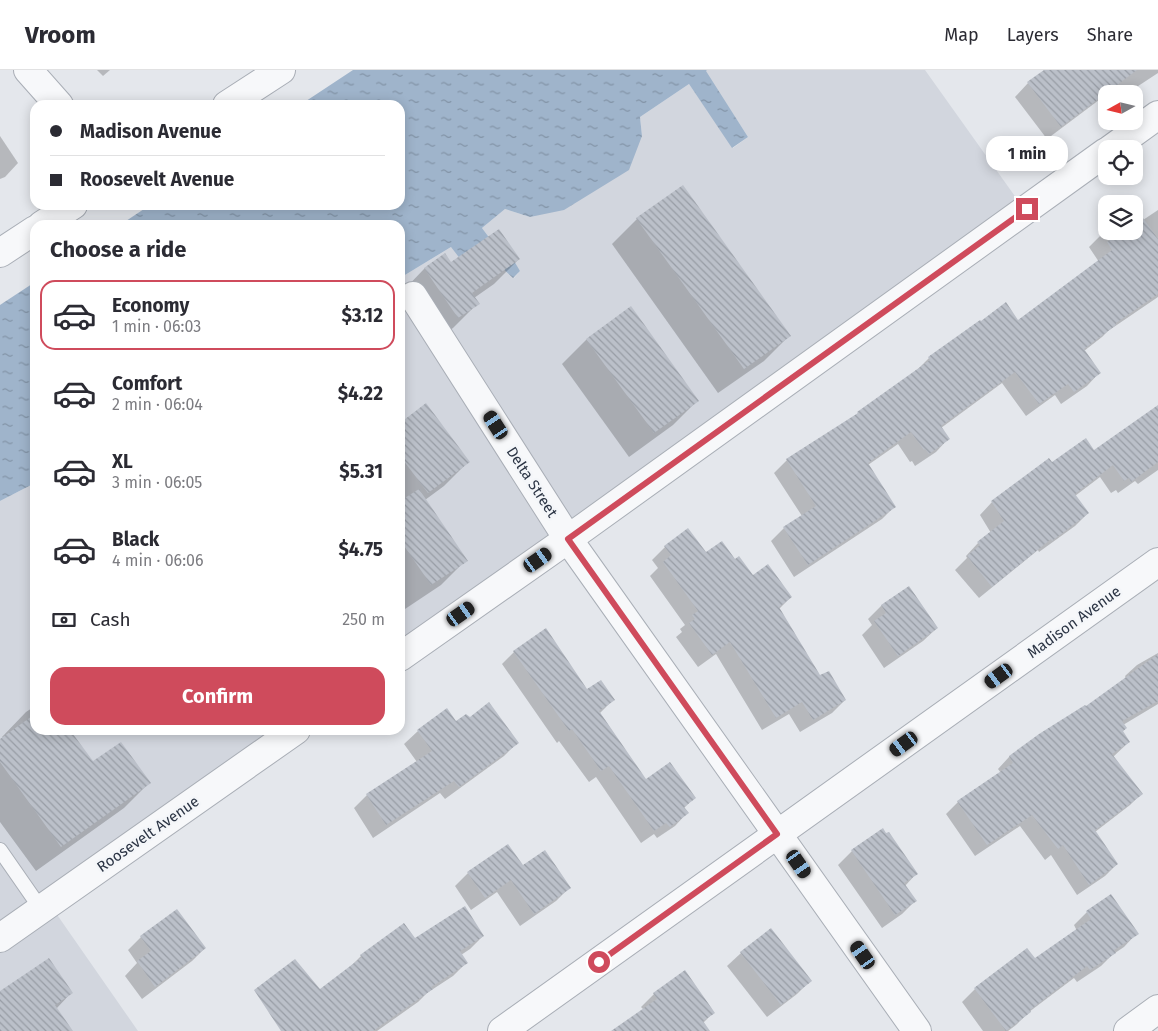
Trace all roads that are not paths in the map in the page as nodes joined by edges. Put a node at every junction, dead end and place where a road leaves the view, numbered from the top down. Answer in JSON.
{"nodes":[{"id":1,"x":28,"y":70,"type":"edge"},
{"id":2,"x":281,"y":70,"type":"edge"},
{"id":3,"x":55,"y":100,"type":"edge"},
{"id":4,"x":235,"y":100,"type":"edge"},
{"id":5,"x":1158,"y":115,"type":"edge"},
{"id":6,"x":1123,"y":140,"type":"edge"},
{"id":7,"x":1098,"y":158,"type":"edge"},
{"id":8,"x":64,"y":210,"type":"edge"},
{"id":9,"x":50,"y":220,"type":"edge"},
{"id":10,"x":30,"y":233,"type":"edge"},
{"id":11,"x":0,"y":253,"type":"edge"},
{"id":12,"x":413,"y":296,"type":"dead end"},
{"id":13,"x":568,"y":539,"type":"junction"},
{"id":14,"x":1158,"y":562,"type":"edge"},
{"id":15,"x":405,"y":653,"type":"edge"},
{"id":16,"x":289,"y":735,"type":"edge"},
{"id":17,"x":777,"y":834,"type":"junction"},
{"id":18,"x":0,"y":850,"type":"edge"},
{"id":19,"x":42,"y":909,"type":"junction"},
{"id":20,"x":0,"y":938,"type":"edge"},
{"id":21,"x":1158,"y":1009,"type":"edge"},
{"id":22,"x":502,"y":1031,"type":"edge"},
{"id":23,"x":917,"y":1031,"type":"edge"},
{"id":24,"x":1128,"y":1031,"type":"edge"}],
"edges":[{"from":1,"to":3,"type":"street"},
{"from":2,"to":4,"type":"street"},
{"from":5,"to":6,"type":"street"},
{"from":7,"to":13,"type":"street"},
{"from":8,"to":9,"type":"street"},
{"from":10,"to":11,"type":"street"},
{"from":12,"to":13,"type":"street","name":"Delta Street"},
{"from":13,"to":15,"type":"street"},
{"from":13,"to":17,"type":"street","name":"Delta Street"},
{"from":14,"to":17,"type":"street","name":"Madison Avenue"},
{"from":16,"to":19,"type":"street","name":"Roosevelt Avenue"},
{"from":17,"to":22,"type":"street","name":"Madison Avenue"},
{"from":17,"to":23,"type":"street","name":"Delta Street"},
{"from":18,"to":19,"type":"lane"},
{"from":19,"to":20,"type":"street","name":"Roosevelt Avenue"},
{"from":21,"to":24,"type":"street"}]}
